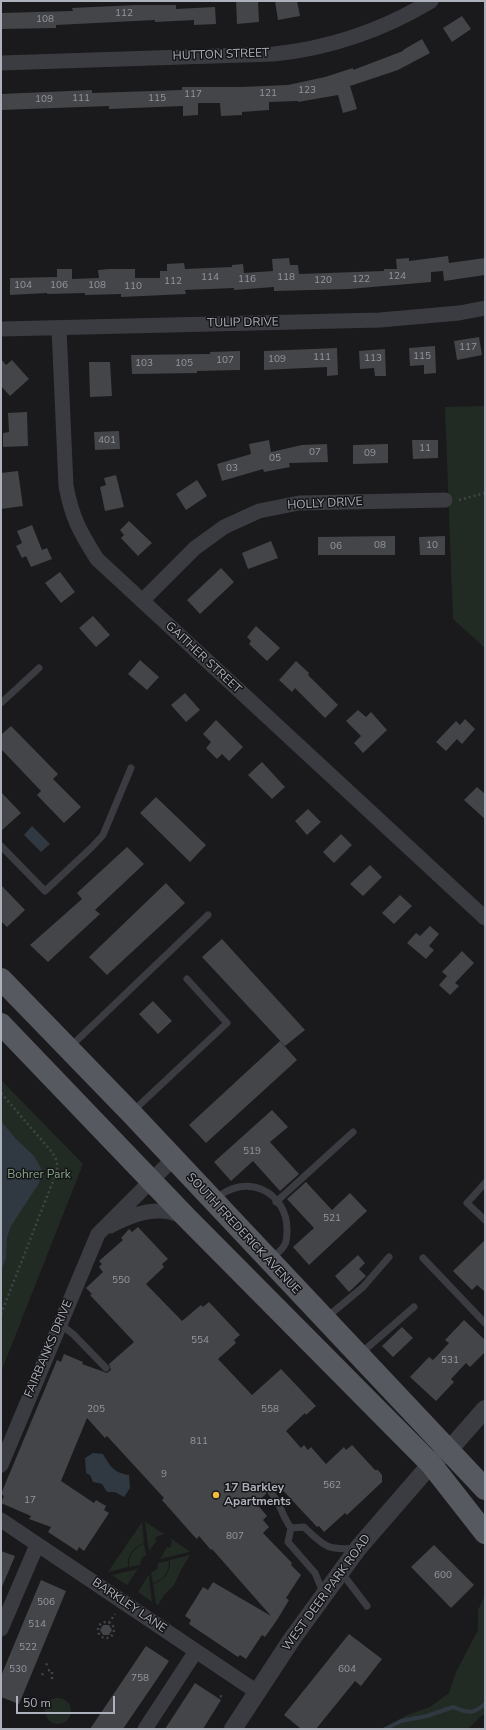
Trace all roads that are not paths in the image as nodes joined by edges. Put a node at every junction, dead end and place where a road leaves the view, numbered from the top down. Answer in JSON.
{"nodes":[{"id":1,"x":431,"y":1,"type":"edge"},
{"id":2,"x":1,"y":63,"type":"edge"},
{"id":3,"x":485,"y":308,"type":"edge"},
{"id":4,"x":59,"y":328,"type":"junction"},
{"id":5,"x":1,"y":329,"type":"edge"},
{"id":6,"x":445,"y":500,"type":"road end"},
{"id":7,"x":142,"y":601,"type":"junction"},
{"id":8,"x":39,"y":668,"type":"dead end"},
{"id":9,"x":1,"y":702,"type":"edge"},
{"id":10,"x":131,"y":768,"type":"dead end"},
{"id":11,"x":1,"y":846,"type":"edge"},
{"id":12,"x":208,"y":915,"type":"dead end"},
{"id":13,"x":485,"y":918,"type":"edge"},
{"id":14,"x":1,"y":979,"type":"edge"},
{"id":15,"x":187,"y":979,"type":"dead end"},
{"id":16,"x":1,"y":1024,"type":"edge"},
{"id":17,"x":69,"y":1049,"type":"junction"},
{"id":18,"x":131,"y":1113,"type":"junction"},
{"id":19,"x":353,"y":1132,"type":"dead end"},
{"id":20,"x":173,"y":1159,"type":"junction"},
{"id":21,"x":151,"y":1180,"type":"junction"},
{"id":22,"x":485,"y":1183,"type":"edge"},
{"id":23,"x":214,"y":1201,"type":"junction"},
{"id":24,"x":276,"y":1202,"type":"junction"},
{"id":25,"x":187,"y":1218,"type":"junction"},
{"id":26,"x":485,"y":1220,"type":"edge"},
{"id":27,"x":98,"y":1234,"type":"junction"},
{"id":28,"x":389,"y":1257,"type":"dead end"},
{"id":29,"x":423,"y":1258,"type":"dead end"},
{"id":30,"x":269,"y":1261,"type":"junction"},
{"id":31,"x":414,"y":1307,"type":"dead end"},
{"id":32,"x":324,"y":1319,"type":"junction"},
{"id":33,"x":485,"y":1323,"type":"edge"},
{"id":34,"x":60,"y":1324,"type":"junction"},
{"id":35,"x":358,"y":1355,"type":"junction"},
{"id":36,"x":106,"y":1368,"type":"dead end"},
{"id":37,"x":485,"y":1409,"type":"edge"},
{"id":38,"x":449,"y":1450,"type":"junction"},
{"id":39,"x":431,"y":1464,"type":"junction"},
{"id":40,"x":1,"y":1465,"type":"edge"},
{"id":41,"x":485,"y":1489,"type":"edge"},
{"id":42,"x":270,"y":1491,"type":"dead end"},
{"id":43,"x":1,"y":1520,"type":"edge"},
{"id":44,"x":291,"y":1528,"type":"junction"},
{"id":45,"x":485,"y":1533,"type":"edge"},
{"id":46,"x":37,"y":1545,"type":"junction"},
{"id":47,"x":359,"y":1547,"type":"junction"},
{"id":48,"x":341,"y":1571,"type":"junction"},
{"id":49,"x":324,"y":1594,"type":"junction"},
{"id":50,"x":367,"y":1606,"type":"dead end"},
{"id":51,"x":1,"y":1629,"type":"edge"},
{"id":52,"x":196,"y":1650,"type":"junction"},
{"id":53,"x":257,"y":1692,"type":"junction"},
{"id":54,"x":145,"y":1729,"type":"edge"},
{"id":55,"x":233,"y":1729,"type":"edge"}],
"edges":[{"from":1,"to":2,"type":"street","name":"HUTTON STREET"},
{"from":3,"to":4,"type":"street","name":"TULIP DRIVE"},
{"from":4,"to":5,"type":"street","name":"TULIP DRIVE"},
{"from":4,"to":7,"type":"street","name":"GAITHER STREET"},
{"from":6,"to":7,"type":"street","name":"HOLLY DRIVE"},
{"from":7,"to":13,"type":"street","name":"GAITHER STREET"},
{"from":8,"to":9,"type":"lane"},
{"from":10,"to":11,"type":"lane"},
{"from":12,"to":17,"type":"lane"},
{"from":14,"to":17,"type":"main road","name":"SOUTH FREDERICK AVENUE"},
{"from":15,"to":18,"type":"lane"},
{"from":16,"to":21,"type":"main road"},
{"from":17,"to":18,"type":"main road","name":"SOUTH FREDERICK AVENUE"},
{"from":18,"to":20,"type":"main road","name":"SOUTH FREDERICK AVENUE"},
{"from":19,"to":24,"type":"lane"},
{"from":20,"to":21,"type":"street","name":"FAIRBANKS DRIVE"},
{"from":20,"to":23,"type":"main road","name":"SOUTH FREDERICK AVENUE"},
{"from":21,"to":25,"type":"main road"},
{"from":21,"to":27,"type":"street","name":"FAIRBANKS DRIVE"},
{"from":22,"to":26,"type":"lane"},
{"from":23,"to":24,"type":"lane"},
{"from":23,"to":30,"type":"main road","name":"SOUTH FREDERICK AVENUE"},
{"from":24,"to":30,"type":"lane"},
{"from":25,"to":27,"type":"street"},
{"from":25,"to":39,"type":"main road"},
{"from":27,"to":34,"type":"street","name":"FAIRBANKS DRIVE"},
{"from":28,"to":32,"type":"lane"},
{"from":29,"to":33,"type":"lane"},
{"from":30,"to":32,"type":"main road","name":"SOUTH FREDERICK AVENUE"},
{"from":31,"to":35,"type":"lane"},
{"from":32,"to":35,"type":"main road","name":"SOUTH FREDERICK AVENUE"},
{"from":34,"to":36,"type":"lane"},
{"from":34,"to":40,"type":"street","name":"FAIRBANKS DRIVE"},
{"from":35,"to":38,"type":"main road","name":"SOUTH FREDERICK AVENUE"},
{"from":37,"to":38,"type":"street","name":"WEST DEER PARK ROAD"},
{"from":38,"to":39,"type":"street","name":"WEST DEER PARK ROAD"},
{"from":38,"to":41,"type":"main road","name":"SOUTH FREDERICK AVENUE"},
{"from":39,"to":45,"type":"main road"},
{"from":39,"to":47,"type":"street","name":"WEST DEER PARK ROAD"},
{"from":42,"to":44,"type":"lane"},
{"from":43,"to":46,"type":"street","name":"BARKLEY LANE"},
{"from":44,"to":47,"type":"lane"},
{"from":44,"to":49,"type":"lane"},
{"from":46,"to":51,"type":"street"},
{"from":46,"to":52,"type":"street","name":"BARKLEY LANE"},
{"from":47,"to":48,"type":"street","name":"WEST DEER PARK ROAD"},
{"from":48,"to":49,"type":"street","name":"WEST DEER PARK ROAD"},
{"from":48,"to":50,"type":"lane"},
{"from":49,"to":53,"type":"street","name":"WEST DEER PARK ROAD"},
{"from":52,"to":53,"type":"street","name":"BARKLEY LANE"},
{"from":52,"to":54,"type":"street"},
{"from":53,"to":55,"type":"street","name":"WEST DEER PARK ROAD"}]}
